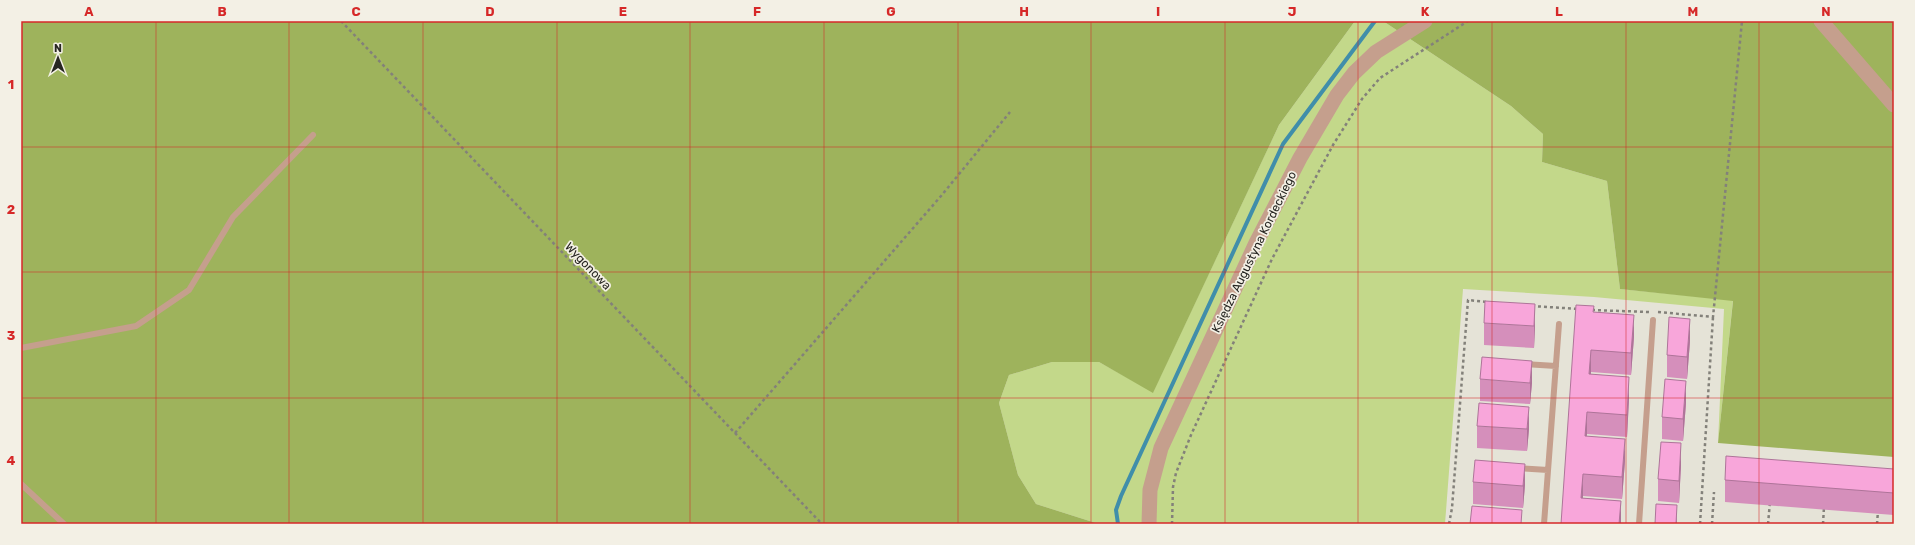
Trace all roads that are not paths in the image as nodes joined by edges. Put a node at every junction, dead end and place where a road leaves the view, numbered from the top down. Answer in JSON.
{"nodes":[{"id":1,"x":1425,"y":21,"type":"edge"},
{"id":2,"x":1821,"y":21,"type":"edge"},
{"id":3,"x":1894,"y":105,"type":"edge"},
{"id":4,"x":313,"y":134,"type":"dead end"},
{"id":5,"x":1653,"y":320,"type":"dead end"},
{"id":6,"x":1559,"y":324,"type":"dead end"},
{"id":7,"x":21,"y":348,"type":"edge"},
{"id":8,"x":1517,"y":364,"type":"edge"},
{"id":9,"x":1556,"y":366,"type":"junction"},
{"id":10,"x":1510,"y":467,"type":"edge"},
{"id":11,"x":1548,"y":470,"type":"junction"},
{"id":12,"x":21,"y":484,"type":"edge"},
{"id":13,"x":64,"y":524,"type":"edge"},
{"id":14,"x":1149,"y":524,"type":"edge"},
{"id":15,"x":1544,"y":524,"type":"edge"},
{"id":16,"x":1639,"y":524,"type":"edge"}],
"edges":[{"from":1,"to":14,"type":"street","name":"Księdza Augustyna Kordeckiego"},
{"from":2,"to":3,"type":"street"},
{"from":4,"to":7,"type":"lane"},
{"from":5,"to":16,"type":"lane"},
{"from":6,"to":9,"type":"lane"},
{"from":8,"to":9,"type":"lane"},
{"from":9,"to":11,"type":"lane"},
{"from":10,"to":11,"type":"lane"},
{"from":11,"to":15,"type":"lane"},
{"from":12,"to":13,"type":"lane"}]}
